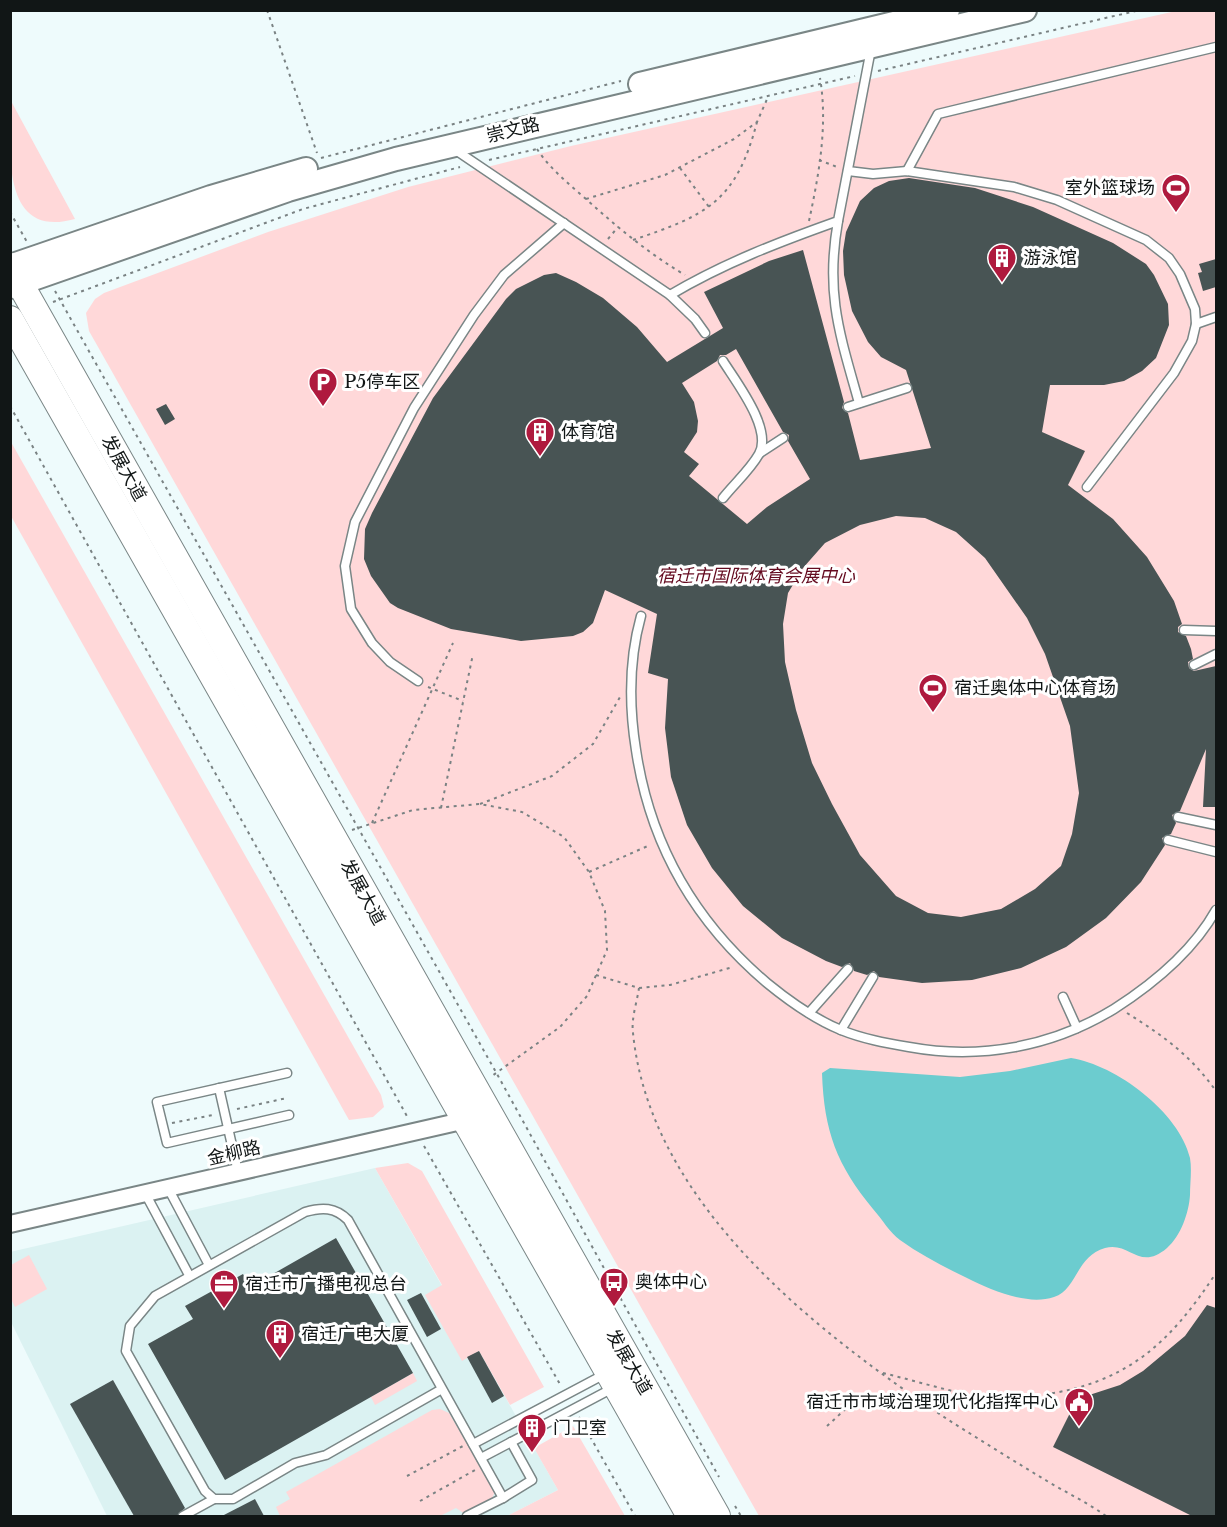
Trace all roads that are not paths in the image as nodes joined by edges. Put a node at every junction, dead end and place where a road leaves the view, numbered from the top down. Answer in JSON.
{"nodes":[{"id":1,"x":948,"y":10,"type":"edge"},
{"id":2,"x":1025,"y":10,"type":"edge"},
{"id":3,"x":872,"y":46,"type":"junction"},
{"id":4,"x":1216,"y":47,"type":"edge"},
{"id":5,"x":449,"y":146,"type":"junction"},
{"id":6,"x":848,"y":171,"type":"junction"},
{"id":7,"x":907,"y":171,"type":"junction"},
{"id":8,"x":838,"y":221,"type":"junction"},
{"id":9,"x":564,"y":223,"type":"junction"},
{"id":10,"x":41,"y":266,"type":"junction"},
{"id":11,"x":13,"y":276,"type":"edge"},
{"id":12,"x":670,"y":295,"type":"junction"},
{"id":13,"x":1216,"y":317,"type":"edge"},
{"id":14,"x":10,"y":319,"type":"edge"},
{"id":15,"x":1196,"y":324,"type":"junction"},
{"id":16,"x":705,"y":333,"type":"dead end"},
{"id":17,"x":723,"y":361,"type":"dead end"},
{"id":18,"x":907,"y":388,"type":"dead end"},
{"id":19,"x":859,"y":403,"type":"junction"},
{"id":20,"x":848,"y":407,"type":"dead end"},
{"id":21,"x":783,"y":438,"type":"dead end"},
{"id":22,"x":760,"y":453,"type":"junction"},
{"id":23,"x":1087,"y":487,"type":"dead end"},
{"id":24,"x":723,"y":498,"type":"dead end"},
{"id":25,"x":641,"y":616,"type":"dead end"},
{"id":26,"x":1184,"y":630,"type":"dead end"},
{"id":27,"x":1216,"y":631,"type":"edge"},
{"id":28,"x":1216,"y":654,"type":"edge"},
{"id":29,"x":1194,"y":665,"type":"dead end"},
{"id":30,"x":418,"y":681,"type":"road end"},
{"id":31,"x":1178,"y":817,"type":"dead end"},
{"id":32,"x":1216,"y":825,"type":"edge"},
{"id":33,"x":1168,"y":840,"type":"dead end"},
{"id":34,"x":1216,"y":852,"type":"edge"},
{"id":35,"x":1216,"y":910,"type":"edge"},
{"id":36,"x":848,"y":969,"type":"dead end"},
{"id":37,"x":873,"y":977,"type":"dead end"},
{"id":38,"x":1063,"y":997,"type":"dead end"},
{"id":39,"x":809,"y":1013,"type":"junction"},
{"id":40,"x":1077,"y":1029,"type":"junction"},
{"id":41,"x":842,"y":1030,"type":"junction"},
{"id":42,"x":287,"y":1073,"type":"dead end"},
{"id":43,"x":219,"y":1088,"type":"junction"},
{"id":44,"x":289,"y":1115,"type":"dead end"},
{"id":45,"x":466,"y":1120,"type":"junction"},
{"id":46,"x":228,"y":1129,"type":"junction"},
{"id":47,"x":237,"y":1172,"type":"junction"},
{"id":48,"x":168,"y":1188,"type":"junction"},
{"id":49,"x":145,"y":1193,"type":"junction"},
{"id":50,"x":10,"y":1224,"type":"edge"},
{"id":51,"x":209,"y":1265,"type":"junction"},
{"id":52,"x":189,"y":1275,"type":"junction"},
{"id":53,"x":623,"y":1374,"type":"junction"},
{"id":54,"x":442,"y":1389,"type":"junction"},
{"id":55,"x":511,"y":1442,"type":"junction"},
{"id":56,"x":472,"y":1443,"type":"junction"},
{"id":57,"x":483,"y":1462,"type":"junction"},
{"id":58,"x":503,"y":1498,"type":"junction"},
{"id":59,"x":214,"y":1499,"type":"junction"},
{"id":60,"x":723,"y":1506,"type":"edge"},
{"id":61,"x":183,"y":1516,"type":"edge"},
{"id":62,"x":467,"y":1516,"type":"edge"},
{"id":63,"x":690,"y":1516,"type":"edge"}],
"edges":[{"from":1,"to":10,"type":"street","name":"崇文路"},
{"from":2,"to":3,"type":"street","name":"崇文路"},
{"from":3,"to":5,"type":"street","name":"崇文路"},
{"from":3,"to":6,"type":"lane"},
{"from":4,"to":7,"type":"lane"},
{"from":5,"to":9,"type":"lane"},
{"from":5,"to":10,"type":"street","name":"崇文路"},
{"from":6,"to":7,"type":"lane"},
{"from":6,"to":8,"type":"lane"},
{"from":7,"to":15,"type":"lane"},
{"from":8,"to":12,"type":"lane"},
{"from":8,"to":19,"type":"lane"},
{"from":9,"to":12,"type":"lane"},
{"from":9,"to":30,"type":"lane"},
{"from":10,"to":11,"type":"street","name":"崇文路"},
{"from":11,"to":53,"type":"main road","name":"发展大道"},
{"from":12,"to":16,"type":"lane"},
{"from":13,"to":15,"type":"lane"},
{"from":14,"to":45,"type":"main road","name":"发展大道"},
{"from":15,"to":23,"type":"lane"},
{"from":17,"to":22,"type":"lane"},
{"from":18,"to":19,"type":"lane"},
{"from":19,"to":20,"type":"lane"},
{"from":21,"to":22,"type":"lane"},
{"from":22,"to":24,"type":"lane"},
{"from":25,"to":39,"type":"lane"},
{"from":26,"to":27,"type":"lane"},
{"from":28,"to":29,"type":"lane"},
{"from":31,"to":32,"type":"lane"},
{"from":33,"to":34,"type":"lane"},
{"from":35,"to":40,"type":"lane"},
{"from":36,"to":39,"type":"lane"},
{"from":37,"to":41,"type":"lane"},
{"from":38,"to":40,"type":"lane"},
{"from":39,"to":41,"type":"lane"},
{"from":40,"to":41,"type":"lane"},
{"from":42,"to":43,"type":"lane"},
{"from":43,"to":46,"type":"lane"},
{"from":43,"to":46,"type":"lane"},
{"from":44,"to":46,"type":"lane"},
{"from":45,"to":47,"type":"street","name":"金柳路"},
{"from":45,"to":53,"type":"main road","name":"发展大道"},
{"from":46,"to":47,"type":"lane"},
{"from":47,"to":48,"type":"street","name":"金柳路"},
{"from":48,"to":49,"type":"street","name":"金柳路"},
{"from":48,"to":51,"type":"lane"},
{"from":49,"to":50,"type":"street","name":"金柳路"},
{"from":49,"to":52,"type":"lane"},
{"from":51,"to":52,"type":"lane"},
{"from":51,"to":54,"type":"lane"},
{"from":52,"to":59,"type":"lane"},
{"from":53,"to":55,"type":"lane"},
{"from":53,"to":56,"type":"lane"},
{"from":53,"to":60,"type":"main road","name":"发展大道"},
{"from":53,"to":63,"type":"main road","name":"发展大道"},
{"from":54,"to":56,"type":"lane"},
{"from":54,"to":59,"type":"lane"},
{"from":55,"to":57,"type":"lane"},
{"from":55,"to":58,"type":"lane"},
{"from":56,"to":57,"type":"lane"},
{"from":57,"to":58,"type":"lane"},
{"from":58,"to":62,"type":"lane"},
{"from":59,"to":61,"type":"lane"}]}
